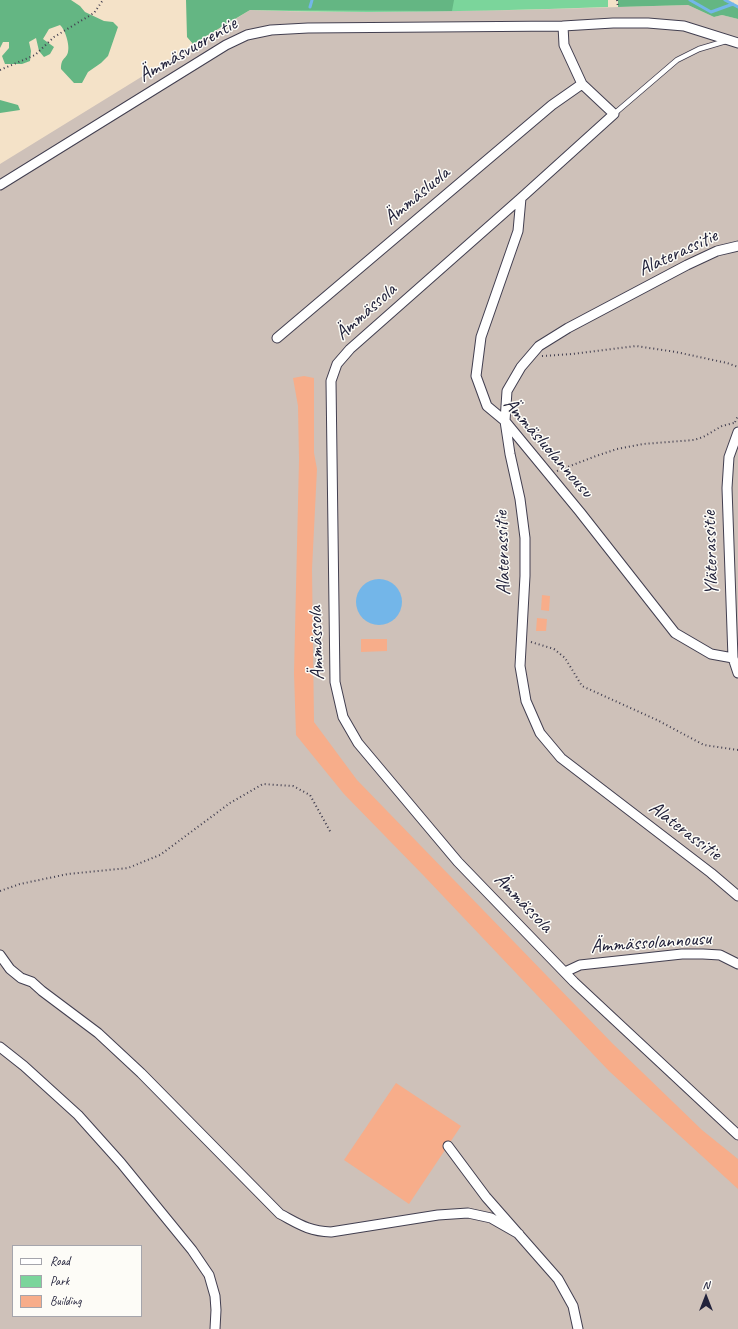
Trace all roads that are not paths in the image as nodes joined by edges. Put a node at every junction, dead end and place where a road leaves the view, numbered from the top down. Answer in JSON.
{"nodes":[{"id":1,"x":562,"y":26,"type":"junction"},
{"id":2,"x":734,"y":41,"type":"edge"},
{"id":3,"x":582,"y":84,"type":"junction"},
{"id":4,"x":614,"y":114,"type":"junction"},
{"id":5,"x":0,"y":185,"type":"edge"},
{"id":6,"x":521,"y":198,"type":"junction"},
{"id":7,"x":738,"y":246,"type":"edge"},
{"id":8,"x":277,"y":338,"type":"dead end"},
{"id":9,"x":505,"y":421,"type":"junction"},
{"id":10,"x":738,"y":432,"type":"edge"},
{"id":11,"x":733,"y":658,"type":"junction"},
{"id":12,"x":738,"y":673,"type":"edge"},
{"id":13,"x":738,"y":896,"type":"edge"},
{"id":14,"x":0,"y":955,"type":"edge"},
{"id":15,"x":738,"y":964,"type":"edge"},
{"id":16,"x":565,"y":972,"type":"junction"},
{"id":17,"x":0,"y":1047,"type":"edge"},
{"id":18,"x":738,"y":1135,"type":"edge"},
{"id":19,"x":448,"y":1146,"type":"dead end"},
{"id":20,"x":519,"y":1234,"type":"junction"},
{"id":21,"x":215,"y":1329,"type":"edge"},
{"id":22,"x":578,"y":1329,"type":"edge"}],
"edges":[{"from":1,"to":2,"type":"street","name":"Ämmäsvuorentie"},
{"from":1,"to":3,"type":"street"},
{"from":1,"to":5,"type":"street","name":"Ämmäsvuorentie"},
{"from":2,"to":4,"type":"lane"},
{"from":3,"to":4,"type":"street"},
{"from":3,"to":8,"type":"street","name":"Ämmäsluola"},
{"from":4,"to":6,"type":"street","name":"Ämmässola"},
{"from":6,"to":9,"type":"street","name":"Ämmäsluolannousu"},
{"from":6,"to":16,"type":"street","name":"Ämmässola"},
{"from":7,"to":9,"type":"street","name":"Alaterassitie"},
{"from":9,"to":11,"type":"street","name":"Ämmäsluolannousu"},
{"from":9,"to":13,"type":"street","name":"Alaterassitie"},
{"from":10,"to":11,"type":"street","name":"Yläterassitie"},
{"from":11,"to":12,"type":"street","name":"Yläterassitie"},
{"from":14,"to":20,"type":"street"},
{"from":15,"to":16,"type":"street","name":"Ämmässolannousu"},
{"from":16,"to":18,"type":"street","name":"Ämmässola"},
{"from":17,"to":21,"type":"street"},
{"from":19,"to":20,"type":"street"},
{"from":20,"to":22,"type":"street"}]}
